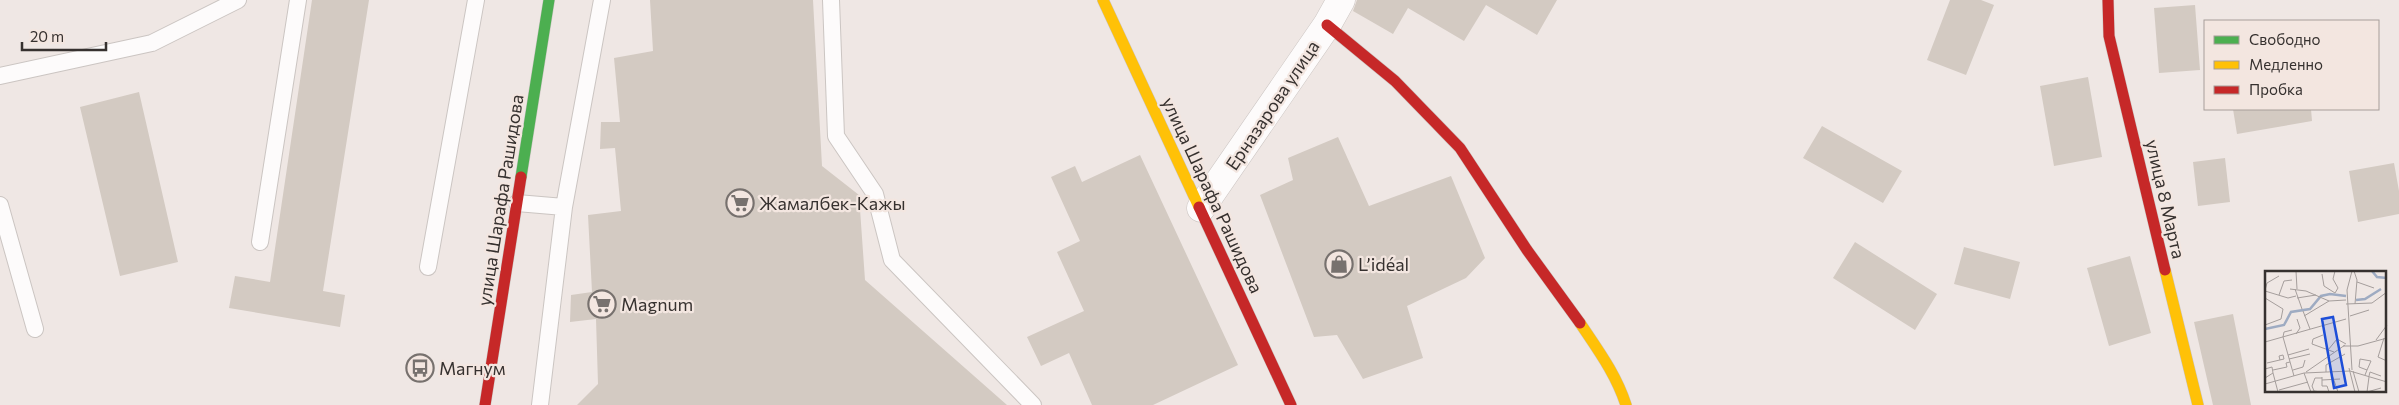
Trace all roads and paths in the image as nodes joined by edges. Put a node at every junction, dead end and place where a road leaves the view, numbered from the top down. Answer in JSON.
{"nodes":[{"id":1,"x":238,"y":0,"type":"edge"},
{"id":2,"x":298,"y":0,"type":"edge"},
{"id":3,"x":476,"y":0,"type":"edge"},
{"id":4,"x":549,"y":0,"type":"edge"},
{"id":5,"x":602,"y":0,"type":"edge"},
{"id":6,"x":831,"y":0,"type":"edge"},
{"id":7,"x":1103,"y":0,"type":"edge"},
{"id":8,"x":1341,"y":0,"type":"edge"},
{"id":9,"x":2108,"y":0,"type":"edge"},
{"id":10,"x":1327,"y":25,"type":"junction"},
{"id":11,"x":0,"y":76,"type":"edge"},
{"id":12,"x":517,"y":202,"type":"junction"},
{"id":13,"x":0,"y":205,"type":"edge"},
{"id":14,"x":564,"y":207,"type":"junction"},
{"id":15,"x":1201,"y":208,"type":"junction"},
{"id":16,"x":260,"y":242,"type":"dead end"},
{"id":17,"x":428,"y":267,"type":"dead end"},
{"id":18,"x":35,"y":329,"type":"dead end"},
{"id":19,"x":485,"y":405,"type":"edge"},
{"id":20,"x":540,"y":405,"type":"edge"},
{"id":21,"x":1033,"y":405,"type":"edge"},
{"id":22,"x":1291,"y":405,"type":"edge"},
{"id":23,"x":1626,"y":405,"type":"edge"},
{"id":24,"x":2198,"y":405,"type":"edge"}],
"edges":[{"from":1,"to":11,"type":"lane"},
{"from":2,"to":16,"type":"lane"},
{"from":3,"to":17,"type":"lane"},
{"from":4,"to":12,"type":"street","name":"улица Шарафа Рашидова"},
{"from":5,"to":14,"type":"lane"},
{"from":6,"to":21,"type":"lane"},
{"from":7,"to":15,"type":"street","name":"улица Шарафа Рашидова"},
{"from":8,"to":10,"type":"street","name":"Ерназарова улица"},
{"from":9,"to":24,"type":"street","name":"улица 8 Марта"},
{"from":10,"to":15,"type":"street","name":"Ерназарова улица"},
{"from":10,"to":23,"type":"street"},
{"from":12,"to":14,"type":"lane"},
{"from":12,"to":19,"type":"street","name":"улица Шарафа Рашидова"},
{"from":13,"to":18,"type":"lane"},
{"from":14,"to":20,"type":"lane"},
{"from":15,"to":22,"type":"street","name":"улица Шарафа Рашидова"}]}
